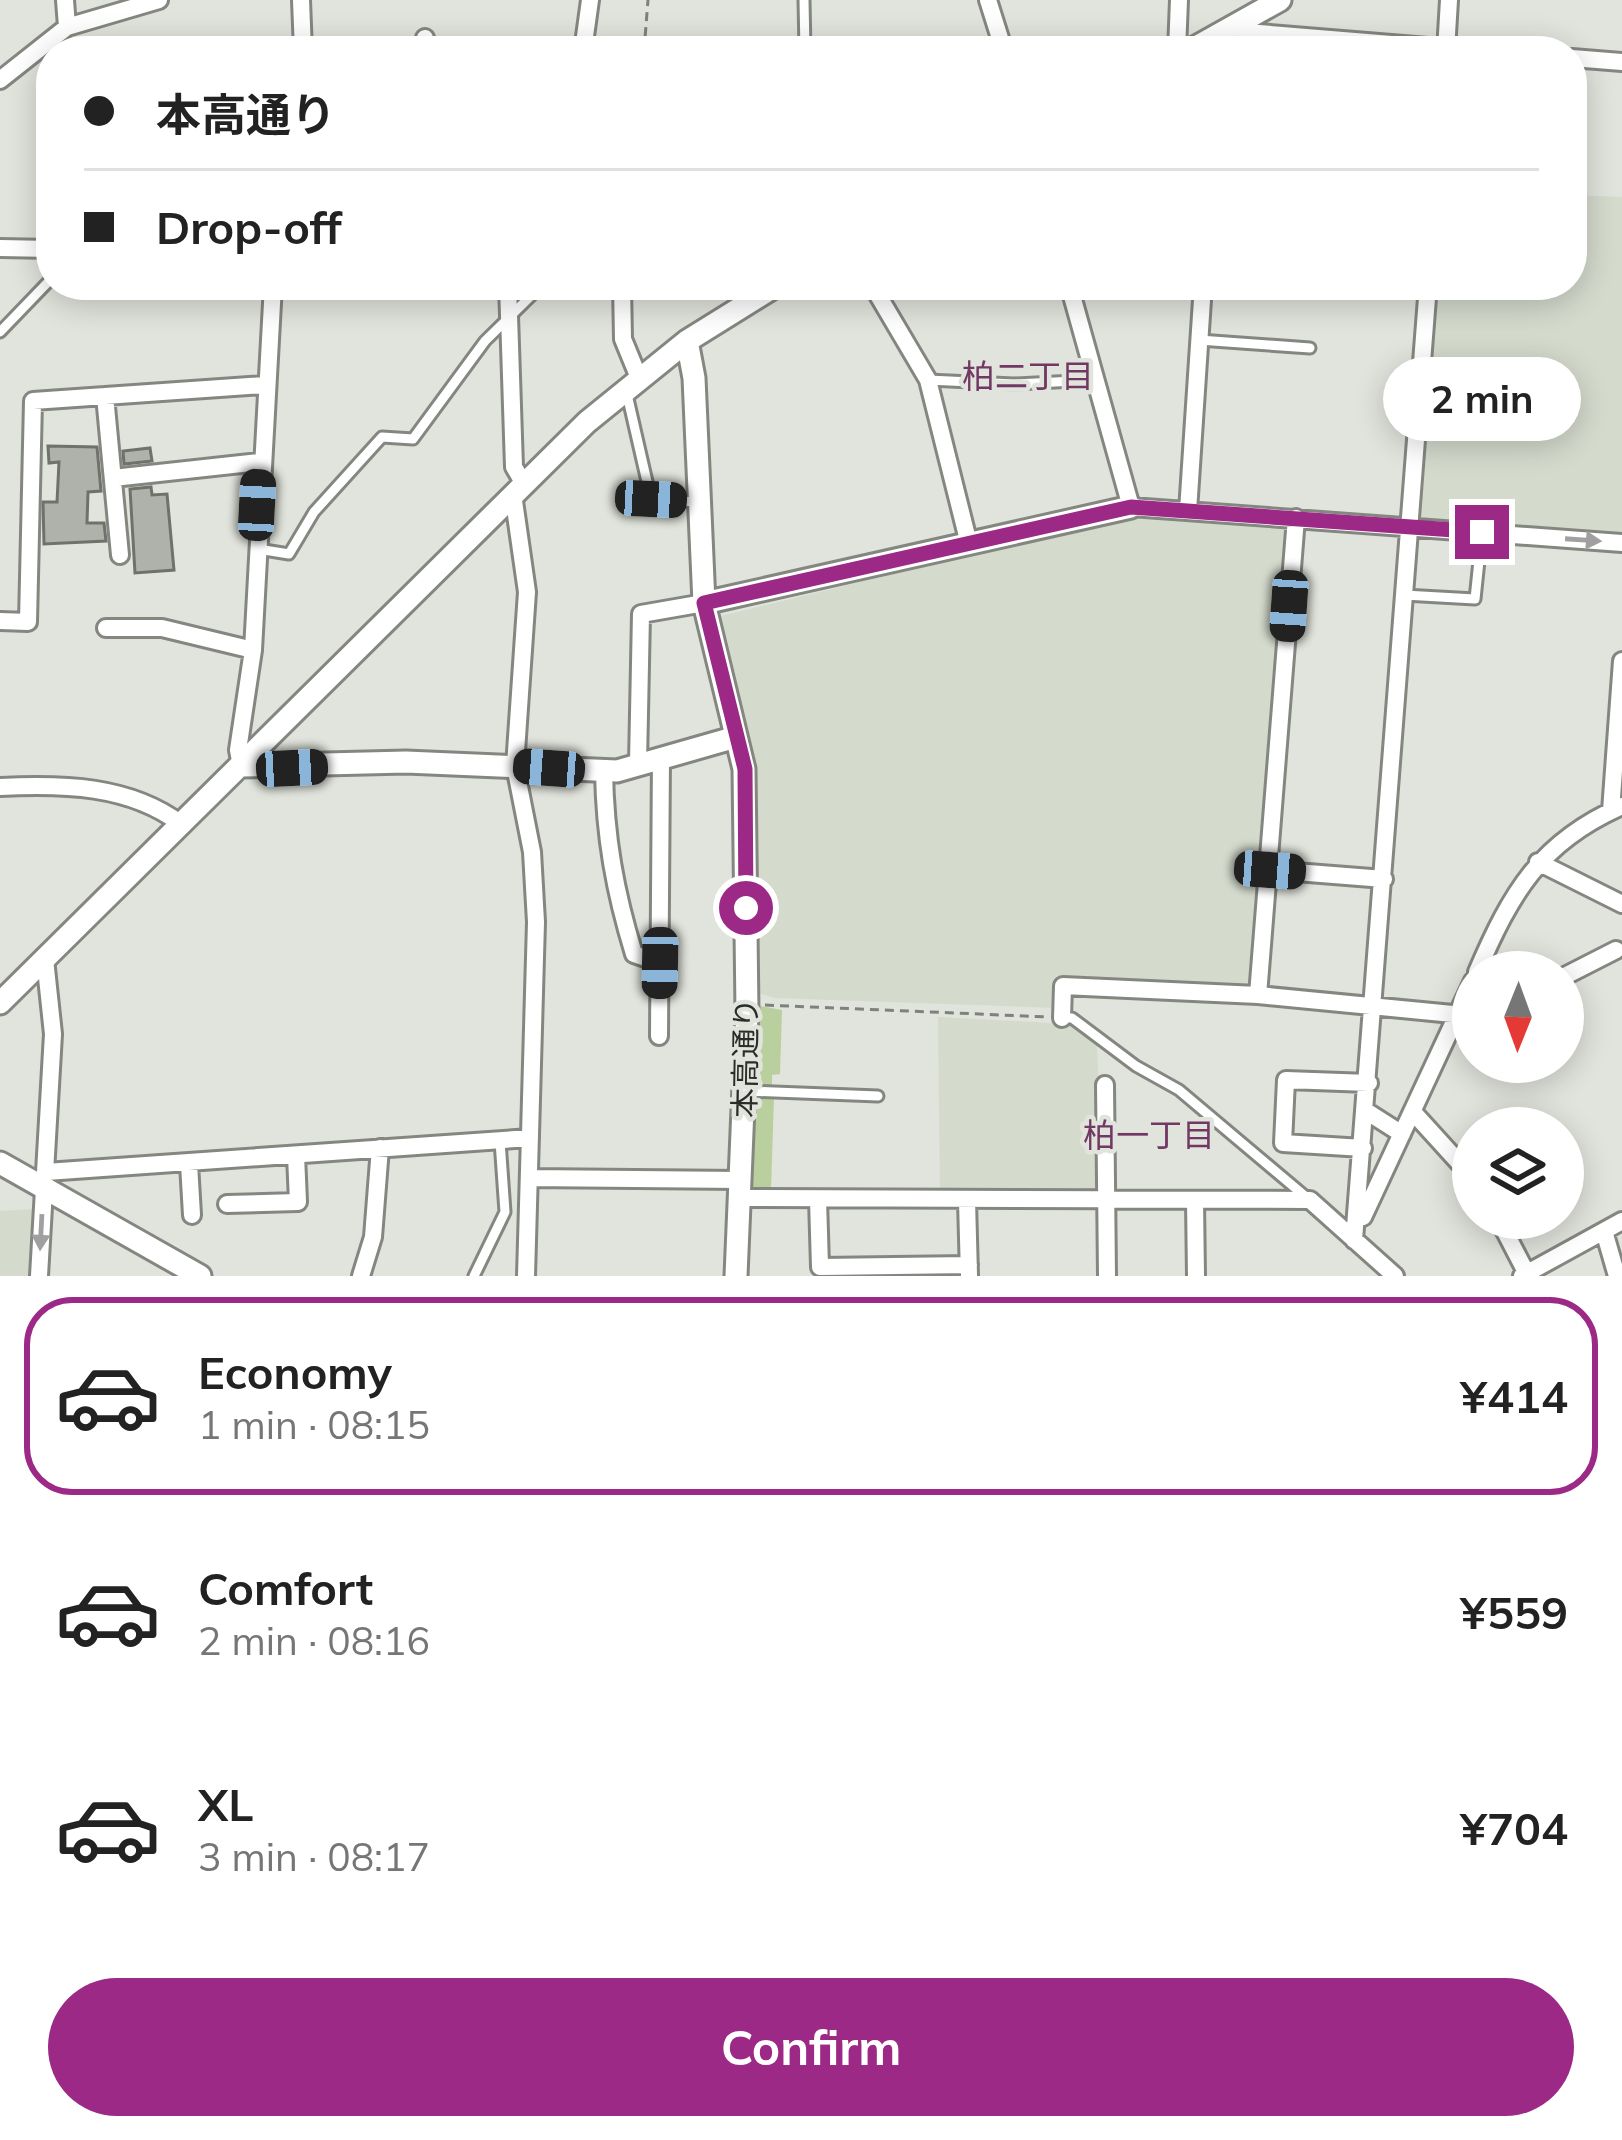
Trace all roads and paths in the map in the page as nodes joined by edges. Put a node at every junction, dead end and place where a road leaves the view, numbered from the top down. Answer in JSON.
{"nodes":[{"id":1,"x":65,"y":0,"type":"edge"},
{"id":2,"x":159,"y":0,"type":"edge"},
{"id":3,"x":301,"y":0,"type":"edge"},
{"id":4,"x":590,"y":0,"type":"edge"},
{"id":5,"x":648,"y":0,"type":"edge"},
{"id":6,"x":804,"y":0,"type":"edge"},
{"id":7,"x":988,"y":0,"type":"edge"},
{"id":8,"x":1180,"y":0,"type":"edge"},
{"id":9,"x":1280,"y":0,"type":"edge"},
{"id":10,"x":1449,"y":0,"type":"edge"},
{"id":11,"x":67,"y":27,"type":"junction"},
{"id":12,"x":56,"y":36,"type":"edge"},
{"id":13,"x":303,"y":36,"type":"edge"},
{"id":14,"x":586,"y":36,"type":"edge"},
{"id":15,"x":645,"y":36,"type":"edge"},
{"id":16,"x":805,"y":36,"type":"edge"},
{"id":17,"x":999,"y":36,"type":"edge"},
{"id":18,"x":1178,"y":36,"type":"edge"},
{"id":19,"x":1226,"y":36,"type":"edge"},
{"id":20,"x":1229,"y":36,"type":"edge"},
{"id":21,"x":1290,"y":36,"type":"edge"},
{"id":22,"x":1447,"y":36,"type":"edge"},
{"id":23,"x":36,"y":52,"type":"edge"},
{"id":24,"x":1587,"y":59,"type":"edge"},
{"id":25,"x":1622,"y":62,"type":"edge"},
{"id":26,"x":0,"y":80,"type":"edge"},
{"id":27,"x":0,"y":248,"type":"edge"},
{"id":28,"x":36,"y":249,"type":"edge"},
{"id":29,"x":36,"y":294,"type":"edge"},
{"id":30,"x":272,"y":300,"type":"edge"},
{"id":31,"x":508,"y":300,"type":"edge"},
{"id":32,"x":526,"y":300,"type":"edge"},
{"id":33,"x":622,"y":300,"type":"edge"},
{"id":34,"x":753,"y":300,"type":"edge"},
{"id":35,"x":881,"y":300,"type":"edge"},
{"id":36,"x":1073,"y":300,"type":"edge"},
{"id":37,"x":1202,"y":300,"type":"edge"},
{"id":38,"x":1427,"y":300,"type":"edge"},
{"id":39,"x":509,"y":315,"type":"junction"},
{"id":40,"x":0,"y":332,"type":"edge"},
{"id":41,"x":1199,"y":340,"type":"junction"},
{"id":42,"x":686,"y":341,"type":"junction"},
{"id":43,"x":1310,"y":348,"type":"dead end"},
{"id":44,"x":928,"y":380,"type":"junction"},
{"id":45,"x":1094,"y":380,"type":"junction"},
{"id":46,"x":632,"y":383,"type":"junction"},
{"id":47,"x":264,"y":385,"type":"junction"},
{"id":48,"x":105,"y":396,"type":"junction"},
{"id":49,"x":259,"y":462,"type":"junction"},
{"id":50,"x":113,"y":478,"type":"junction"},
{"id":51,"x":518,"y":489,"type":"junction"},
{"id":52,"x":696,"y":502,"type":"junction"},
{"id":53,"x":1131,"y":507,"type":"junction"},
{"id":54,"x":1188,"y":511,"type":"junction"},
{"id":55,"x":1296,"y":518,"type":"junction"},
{"id":56,"x":1409,"y":526,"type":"junction"},
{"id":57,"x":1482,"y":532,"type":"junction"},
{"id":58,"x":1622,"y":543,"type":"edge"},
{"id":59,"x":969,"y":544,"type":"junction"},
{"id":60,"x":254,"y":548,"type":"junction"},
{"id":61,"x":120,"y":555,"type":"dead end"},
{"id":62,"x":1404,"y":595,"type":"junction"},
{"id":63,"x":704,"y":603,"type":"junction"},
{"id":64,"x":0,"y":621,"type":"edge"},
{"id":65,"x":106,"y":628,"type":"dead end"},
{"id":66,"x":253,"y":650,"type":"junction"},
{"id":67,"x":1622,"y":661,"type":"edge"},
{"id":68,"x":736,"y":737,"type":"junction"},
{"id":69,"x":661,"y":758,"type":"junction"},
{"id":70,"x":638,"y":763,"type":"junction"},
{"id":71,"x":241,"y":766,"type":"junction"},
{"id":72,"x":515,"y":766,"type":"junction"},
{"id":73,"x":604,"y":771,"type":"junction"},
{"id":74,"x":0,"y":787,"type":"edge"},
{"id":75,"x":1617,"y":808,"type":"edge"},
{"id":76,"x":181,"y":824,"type":"junction"},
{"id":77,"x":1538,"y":862,"type":"junction"},
{"id":78,"x":1270,"y":870,"type":"junction"},
{"id":79,"x":1384,"y":878,"type":"junction"},
{"id":80,"x":1622,"y":904,"type":"edge"},
{"id":81,"x":1616,"y":950,"type":"dead end"},
{"id":82,"x":1486,"y":951,"type":"edge"},
{"id":83,"x":45,"y":959,"type":"junction"},
{"id":84,"x":660,"y":963,"type":"junction"},
{"id":85,"x":1584,"y":966,"type":"edge"},
{"id":86,"x":1258,"y":995,"type":"junction"},
{"id":87,"x":747,"y":1001,"type":"junction"},
{"id":88,"x":0,"y":1003,"type":"edge"},
{"id":89,"x":1374,"y":1003,"type":"junction"},
{"id":90,"x":1452,"y":1013,"type":"edge"},
{"id":91,"x":1062,"y":1018,"type":"junction"},
{"id":92,"x":659,"y":1036,"type":"dead end"},
{"id":93,"x":1452,"y":1041,"type":"edge"},
{"id":94,"x":1369,"y":1083,"type":"junction"},
{"id":95,"x":1105,"y":1084,"type":"dead end"},
{"id":96,"x":744,"y":1091,"type":"junction"},
{"id":97,"x":878,"y":1096,"type":"dead end"},
{"id":98,"x":1366,"y":1111,"type":"junction"},
{"id":99,"x":1413,"y":1112,"type":"junction"},
{"id":100,"x":1402,"y":1134,"type":"junction"},
{"id":101,"x":530,"y":1138,"type":"junction"},
{"id":102,"x":500,"y":1141,"type":"junction"},
{"id":103,"x":380,"y":1148,"type":"junction"},
{"id":104,"x":1363,"y":1148,"type":"junction"},
{"id":105,"x":296,"y":1155,"type":"junction"},
{"id":106,"x":1452,"y":1155,"type":"edge"},
{"id":107,"x":0,"y":1163,"type":"edge"},
{"id":108,"x":189,"y":1164,"type":"junction"},
{"id":109,"x":0,"y":1176,"type":"edge"},
{"id":110,"x":530,"y":1178,"type":"junction"},
{"id":111,"x":45,"y":1180,"type":"junction"},
{"id":112,"x":741,"y":1189,"type":"junction"},
{"id":113,"x":818,"y":1198,"type":"junction"},
{"id":114,"x":1195,"y":1200,"type":"junction"},
{"id":115,"x":1310,"y":1200,"type":"junction"},
{"id":116,"x":967,"y":1201,"type":"junction"},
{"id":117,"x":1108,"y":1201,"type":"junction"},
{"id":118,"x":227,"y":1204,"type":"dead end"},
{"id":119,"x":192,"y":1215,"type":"dead end"},
{"id":120,"x":1622,"y":1221,"type":"edge"},
{"id":121,"x":1604,"y":1231,"type":"junction"},
{"id":122,"x":1508,"y":1239,"type":"edge"},
{"id":123,"x":1354,"y":1240,"type":"junction"},
{"id":124,"x":969,"y":1270,"type":"edge"},
{"id":125,"x":1526,"y":1275,"type":"edge"},
{"id":126,"x":38,"y":1276,"type":"edge"},
{"id":127,"x":200,"y":1276,"type":"edge"},
{"id":128,"x":361,"y":1276,"type":"edge"},
{"id":129,"x":474,"y":1276,"type":"edge"},
{"id":130,"x":526,"y":1276,"type":"edge"},
{"id":131,"x":736,"y":1276,"type":"edge"},
{"id":132,"x":1107,"y":1276,"type":"edge"},
{"id":133,"x":1196,"y":1276,"type":"edge"},
{"id":134,"x":1395,"y":1276,"type":"edge"},
{"id":135,"x":1617,"y":1276,"type":"edge"}],
"edges":[{"from":1,"to":11,"type":"street"},
{"from":2,"to":11,"type":"street"},
{"from":3,"to":13,"type":"street"},
{"from":4,"to":14,"type":"street"},
{"from":5,"to":15,"type":"path"},
{"from":6,"to":16,"type":"lane"},
{"from":7,"to":17,"type":"street"},
{"from":8,"to":18,"type":"street"},
{"from":9,"to":19,"type":"street"},
{"from":10,"to":22,"type":"street"},
{"from":11,"to":12,"type":"street"},
{"from":20,"to":21,"type":"street"},
{"from":23,"to":26,"type":"street"},
{"from":24,"to":25,"type":"street"},
{"from":27,"to":28,"type":"street"},
{"from":29,"to":40,"type":"lane"},
{"from":30,"to":47,"type":"street"},
{"from":31,"to":39,"type":"street"},
{"from":32,"to":39,"type":"lane"},
{"from":33,"to":46,"type":"street"},
{"from":34,"to":42,"type":"street"},
{"from":35,"to":44,"type":"street"},
{"from":36,"to":45,"type":"street"},
{"from":37,"to":41,"type":"street"},
{"from":38,"to":56,"type":"street"},
{"from":39,"to":51,"type":"street"},
{"from":39,"to":60,"type":"lane"},
{"from":41,"to":43,"type":"lane"},
{"from":41,"to":54,"type":"street"},
{"from":42,"to":46,"type":"street"},
{"from":42,"to":52,"type":"street","name":"本高通り"},
{"from":44,"to":45,"type":"lane"},
{"from":44,"to":59,"type":"street"},
{"from":45,"to":53,"type":"street"},
{"from":46,"to":51,"type":"street"},
{"from":46,"to":52,"type":"lane"},
{"from":47,"to":48,"type":"street"},
{"from":47,"to":49,"type":"street"},
{"from":48,"to":50,"type":"street"},
{"from":48,"to":64,"type":"street"},
{"from":49,"to":50,"type":"street"},
{"from":49,"to":60,"type":"street"},
{"from":50,"to":61,"type":"street"},
{"from":51,"to":71,"type":"street"},
{"from":51,"to":72,"type":"street"},
{"from":52,"to":63,"type":"street","name":"本高通り"},
{"from":53,"to":54,"type":"street"},
{"from":53,"to":59,"type":"street"},
{"from":54,"to":55,"type":"street"},
{"from":55,"to":56,"type":"street"},
{"from":55,"to":78,"type":"street"},
{"from":56,"to":57,"type":"street"},
{"from":56,"to":62,"type":"street"},
{"from":57,"to":58,"type":"street","one_way":true},
{"from":57,"to":62,"type":"lane"},
{"from":59,"to":63,"type":"street"},
{"from":60,"to":66,"type":"street"},
{"from":62,"to":79,"type":"street"},
{"from":63,"to":68,"type":"street","name":"本高通り"},
{"from":63,"to":70,"type":"street"},
{"from":65,"to":66,"type":"street"},
{"from":66,"to":71,"type":"street"},
{"from":67,"to":75,"type":"street"},
{"from":68,"to":69,"type":"street"},
{"from":68,"to":87,"type":"street","name":"本高通り"},
{"from":69,"to":70,"type":"street"},
{"from":69,"to":84,"type":"street"},
{"from":70,"to":73,"type":"street"},
{"from":71,"to":72,"type":"street"},
{"from":71,"to":76,"type":"street"},
{"from":72,"to":73,"type":"street"},
{"from":72,"to":101,"type":"street"},
{"from":73,"to":84,"type":"street"},
{"from":74,"to":76,"type":"street"},
{"from":75,"to":77,"type":"street"},
{"from":76,"to":83,"type":"street"},
{"from":77,"to":80,"type":"street"},
{"from":77,"to":82,"type":"street"},
{"from":78,"to":79,"type":"street"},
{"from":78,"to":86,"type":"street"},
{"from":79,"to":89,"type":"street"},
{"from":81,"to":85,"type":"street"},
{"from":83,"to":88,"type":"street"},
{"from":83,"to":111,"type":"street"},
{"from":84,"to":92,"type":"street"},
{"from":86,"to":89,"type":"street"},
{"from":86,"to":91,"type":"street"},
{"from":87,"to":91,"type":"path"},
{"from":87,"to":96,"type":"street","name":"本高通り"},
{"from":89,"to":90,"type":"street"},
{"from":89,"to":94,"type":"street"},
{"from":91,"to":115,"type":"lane"},
{"from":93,"to":99,"type":"street"},
{"from":94,"to":98,"type":"street"},
{"from":94,"to":104,"type":"street"},
{"from":95,"to":117,"type":"street"},
{"from":96,"to":97,"type":"lane"},
{"from":96,"to":112,"type":"street","name":"本高通り"},
{"from":98,"to":100,"type":"street"},
{"from":98,"to":104,"type":"street"},
{"from":99,"to":100,"type":"street"},
{"from":99,"to":106,"type":"street"},
{"from":100,"to":123,"type":"street"},
{"from":101,"to":102,"type":"street"},
{"from":101,"to":110,"type":"street"},
{"from":102,"to":103,"type":"street"},
{"from":102,"to":129,"type":"lane"},
{"from":103,"to":105,"type":"street"},
{"from":103,"to":128,"type":"street"},
{"from":104,"to":123,"type":"street"},
{"from":105,"to":108,"type":"street"},
{"from":105,"to":118,"type":"street"},
{"from":107,"to":111,"type":"street"},
{"from":108,"to":111,"type":"street"},
{"from":108,"to":119,"type":"street"},
{"from":109,"to":111,"type":"street"},
{"from":110,"to":112,"type":"street"},
{"from":110,"to":130,"type":"street"},
{"from":111,"to":126,"type":"street","one_way":true},
{"from":111,"to":127,"type":"street"},
{"from":112,"to":113,"type":"street"},
{"from":112,"to":131,"type":"street","name":"本高通り"},
{"from":113,"to":116,"type":"street"},
{"from":113,"to":124,"type":"street"},
{"from":114,"to":115,"type":"street"},
{"from":114,"to":117,"type":"street"},
{"from":114,"to":133,"type":"street"},
{"from":115,"to":123,"type":"street"},
{"from":116,"to":117,"type":"street"},
{"from":116,"to":124,"type":"street"},
{"from":117,"to":132,"type":"street"},
{"from":120,"to":121,"type":"street"},
{"from":121,"to":125,"type":"street"},
{"from":121,"to":135,"type":"street"},
{"from":122,"to":125,"type":"street"},
{"from":123,"to":134,"type":"street"}]}
